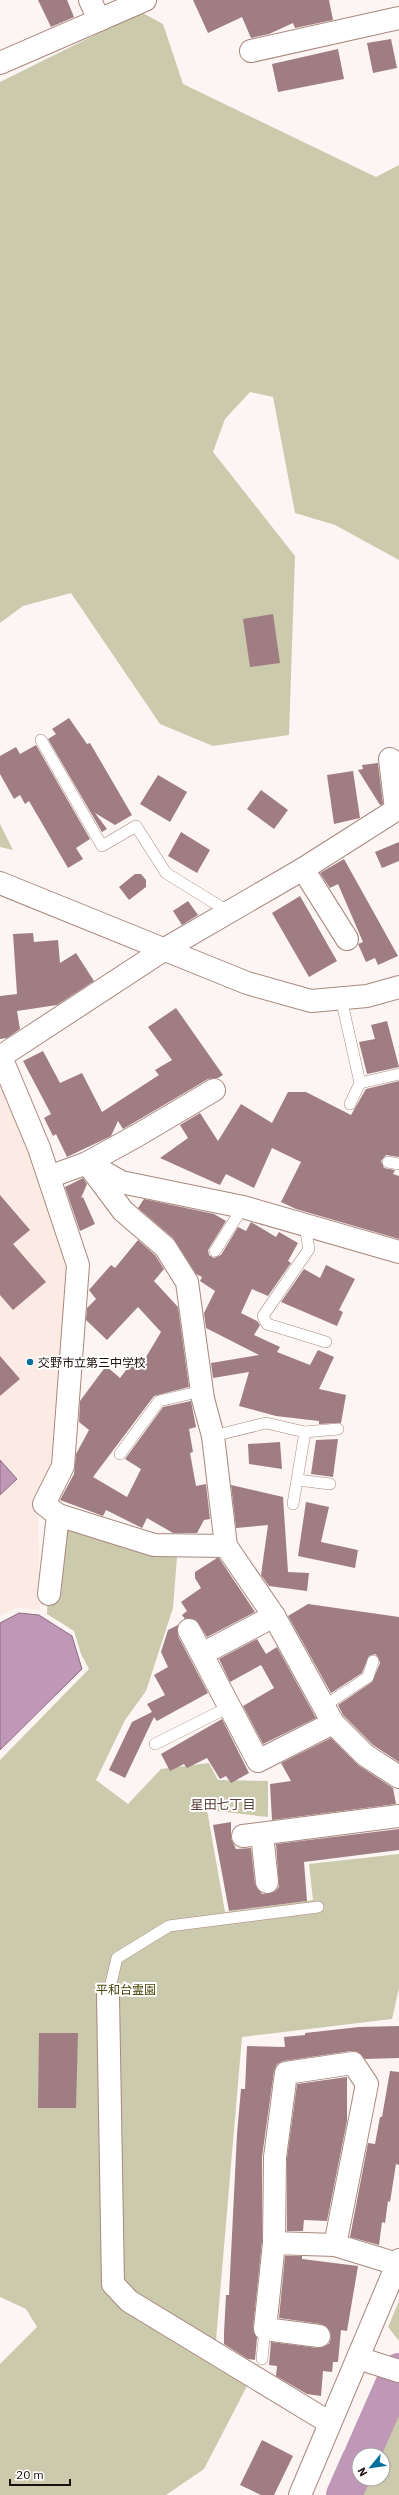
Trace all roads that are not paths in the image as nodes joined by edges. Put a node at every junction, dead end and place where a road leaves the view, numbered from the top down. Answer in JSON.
{"nodes":[{"id":1,"x":90,"y":0,"type":"edge"},
{"id":2,"x":146,"y":0,"type":"edge"},
{"id":3,"x":399,"y":18,"type":"edge"},
{"id":4,"x":100,"y":20,"type":"junction"},
{"id":5,"x":249,"y":46,"type":"dead end"},
{"id":6,"x":0,"y":63,"type":"edge"},
{"id":7,"x":41,"y":740,"type":"dead end"},
{"id":8,"x":390,"y":759,"type":"dead end"},
{"id":9,"x":398,"y":809,"type":"edge"},
{"id":10,"x":303,"y":869,"type":"junction"},
{"id":11,"x":0,"y":883,"type":"edge"},
{"id":12,"x":229,"y":912,"type":"junction"},
{"id":13,"x":347,"y":939,"type":"dead end"},
{"id":14,"x":164,"y":949,"type":"junction"},
{"id":15,"x":399,"y":987,"type":"edge"},
{"id":16,"x":341,"y":998,"type":"junction"},
{"id":17,"x":0,"y":1057,"type":"edge"},
{"id":18,"x":399,"y":1074,"type":"edge"},
{"id":19,"x":360,"y":1083,"type":"junction"},
{"id":20,"x":214,"y":1090,"type":"dead end"},
{"id":21,"x":350,"y":1104,"type":"dead end"},
{"id":22,"x":87,"y":1163,"type":"junction"},
{"id":23,"x":49,"y":1177,"type":"junction"},
{"id":24,"x":242,"y":1207,"type":"junction"},
{"id":25,"x":305,"y":1226,"type":"junction"},
{"id":26,"x":215,"y":1251,"type":"dead end"},
{"id":27,"x":399,"y":1252,"type":"edge"},
{"id":28,"x":326,"y":1342,"type":"dead end"},
{"id":29,"x":202,"y":1391,"type":"junction"},
{"id":30,"x":338,"y":1430,"type":"dead end"},
{"id":31,"x":305,"y":1432,"type":"junction"},
{"id":32,"x":213,"y":1436,"type":"junction"},
{"id":33,"x":120,"y":1454,"type":"dead end"},
{"id":34,"x":298,"y":1480,"type":"junction"},
{"id":35,"x":330,"y":1484,"type":"dead end"},
{"id":36,"x":293,"y":1504,"type":"dead end"},
{"id":37,"x":58,"y":1515,"type":"junction"},
{"id":38,"x":226,"y":1546,"type":"junction"},
{"id":39,"x":49,"y":1594,"type":"dead end"},
{"id":40,"x":274,"y":1616,"type":"junction"},
{"id":41,"x":189,"y":1630,"type":"dead end"},
{"id":42,"x":202,"y":1654,"type":"junction"},
{"id":43,"x":373,"y":1661,"type":"dead end"},
{"id":44,"x":229,"y":1707,"type":"junction"},
{"id":45,"x":328,"y":1715,"type":"junction"},
{"id":46,"x":155,"y":1744,"type":"dead end"},
{"id":47,"x":399,"y":1777,"type":"edge"},
{"id":48,"x":399,"y":1816,"type":"edge"},
{"id":49,"x":266,"y":1882,"type":"dead end"},
{"id":50,"x":318,"y":1906,"type":"dead end"},
{"id":51,"x":108,"y":1996,"type":"joint"},
{"id":52,"x":274,"y":2243,"type":"junction"},
{"id":53,"x":335,"y":2245,"type":"junction"},
{"id":54,"x":398,"y":2262,"type":"edge"},
{"id":55,"x":265,"y":2329,"type":"junction"},
{"id":56,"x":319,"y":2336,"type":"dead end"},
{"id":57,"x":358,"y":2358,"type":"junction"},
{"id":58,"x":262,"y":2359,"type":"dead end"},
{"id":59,"x":394,"y":2369,"type":"edge"},
{"id":60,"x":330,"y":2423,"type":"junction"},
{"id":61,"x":300,"y":2495,"type":"edge"}],
"edges":[{"from":1,"to":4,"type":"street"},
{"from":2,"to":4,"type":"street"},
{"from":3,"to":5,"type":"street"},
{"from":4,"to":6,"type":"street"},
{"from":7,"to":12,"type":"lane"},
{"from":8,"to":9,"type":"street"},
{"from":9,"to":10,"type":"street"},
{"from":10,"to":12,"type":"street"},
{"from":10,"to":13,"type":"street"},
{"from":11,"to":14,"type":"street"},
{"from":12,"to":14,"type":"street"},
{"from":14,"to":16,"type":"street"},
{"from":14,"to":17,"type":"street"},
{"from":15,"to":16,"type":"street"},
{"from":16,"to":19,"type":"lane"},
{"from":17,"to":23,"type":"street"},
{"from":18,"to":19,"type":"lane"},
{"from":19,"to":21,"type":"lane"},
{"from":20,"to":22,"type":"street"},
{"from":22,"to":23,"type":"street"},
{"from":22,"to":24,"type":"street"},
{"from":22,"to":29,"type":"street"},
{"from":23,"to":37,"type":"street"},
{"from":24,"to":25,"type":"street"},
{"from":24,"to":26,"type":"lane"},
{"from":25,"to":27,"type":"street"},
{"from":25,"to":28,"type":"lane"},
{"from":29,"to":32,"type":"street"},
{"from":29,"to":33,"type":"lane"},
{"from":30,"to":31,"type":"lane"},
{"from":31,"to":32,"type":"lane"},
{"from":31,"to":34,"type":"lane"},
{"from":32,"to":38,"type":"street"},
{"from":34,"to":35,"type":"lane"},
{"from":34,"to":36,"type":"lane"},
{"from":37,"to":38,"type":"street"},
{"from":37,"to":39,"type":"street"},
{"from":38,"to":40,"type":"street"},
{"from":40,"to":42,"type":"street"},
{"from":40,"to":45,"type":"street"},
{"from":41,"to":42,"type":"street"},
{"from":42,"to":44,"type":"street"},
{"from":43,"to":45,"type":"lane"},
{"from":44,"to":45,"type":"street"},
{"from":44,"to":46,"type":"lane"},
{"from":45,"to":47,"type":"street"},
{"from":48,"to":49,"type":"street"},
{"from":50,"to":51,"type":"lane"},
{"from":51,"to":60,"type":"street"},
{"from":52,"to":53,"type":"street"},
{"from":52,"to":53,"type":"street"},
{"from":52,"to":55,"type":"street"},
{"from":53,"to":54,"type":"street"},
{"from":54,"to":57,"type":"street"},
{"from":55,"to":56,"type":"street"},
{"from":55,"to":58,"type":"lane"},
{"from":57,"to":59,"type":"street"},
{"from":57,"to":60,"type":"street"},
{"from":60,"to":61,"type":"street"}]}
